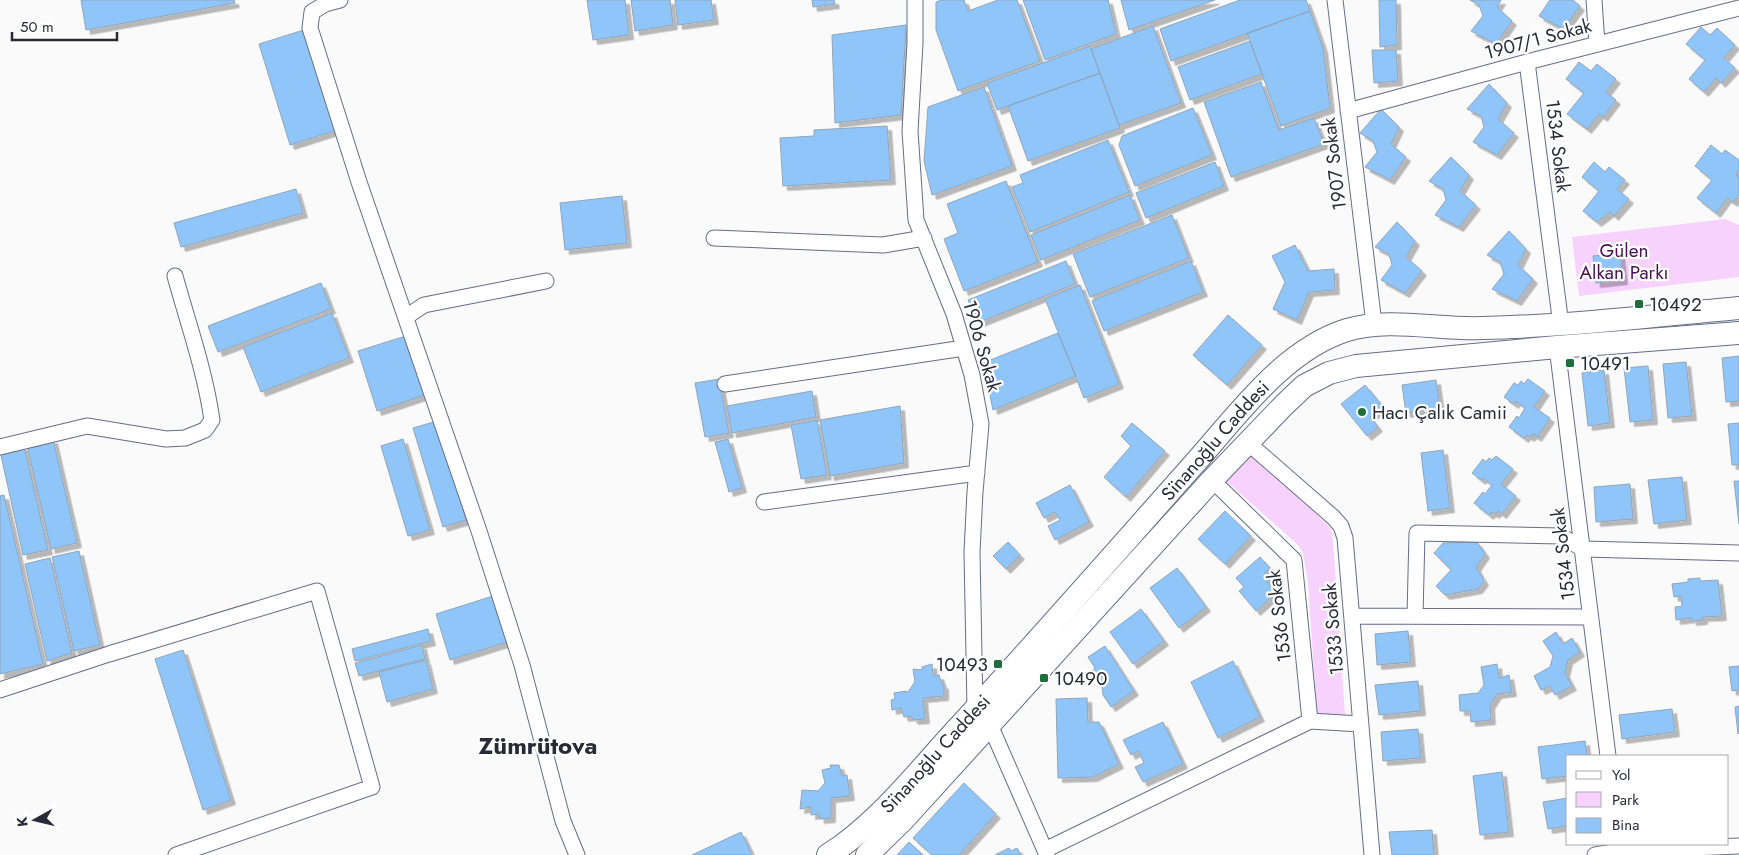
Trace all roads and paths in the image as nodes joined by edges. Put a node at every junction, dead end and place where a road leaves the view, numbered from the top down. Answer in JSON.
{"nodes":[{"id":1,"x":340,"y":0,"type":"edge"},
{"id":2,"x":916,"y":0,"type":"edge"},
{"id":3,"x":1335,"y":0,"type":"edge"},
{"id":4,"x":1594,"y":0,"type":"edge"},
{"id":5,"x":1739,"y":8,"type":"edge"},
{"id":6,"x":1597,"y":44,"type":"junction"},
{"id":7,"x":1527,"y":62,"type":"junction"},
{"id":8,"x":1348,"y":111,"type":"junction"},
{"id":9,"x":714,"y":238,"type":"dead end"},
{"id":10,"x":924,"y":238,"type":"junction"},
{"id":11,"x":174,"y":276,"type":"dead end"},
{"id":12,"x":546,"y":281,"type":"dead end"},
{"id":13,"x":1739,"y":308,"type":"edge"},
{"id":14,"x":406,"y":317,"type":"junction"},
{"id":15,"x":1374,"y":324,"type":"junction"},
{"id":16,"x":1561,"y":325,"type":"junction"},
{"id":17,"x":1739,"y":333,"type":"edge"},
{"id":18,"x":1558,"y":347,"type":"junction"},
{"id":19,"x":964,"y":348,"type":"junction"},
{"id":20,"x":724,"y":384,"type":"dead end"},
{"id":21,"x":1247,"y":442,"type":"junction"},
{"id":22,"x":0,"y":447,"type":"edge"},
{"id":23,"x":977,"y":472,"type":"junction"},
{"id":24,"x":1212,"y":480,"type":"junction"},
{"id":25,"x":764,"y":502,"type":"dead end"},
{"id":26,"x":1583,"y":548,"type":"junction"},
{"id":27,"x":1739,"y":553,"type":"edge"},
{"id":28,"x":1352,"y":616,"type":"junction"},
{"id":29,"x":1415,"y":616,"type":"junction"},
{"id":30,"x":1590,"y":618,"type":"junction"},
{"id":31,"x":0,"y":690,"type":"edge"},
{"id":32,"x":982,"y":717,"type":"junction"},
{"id":33,"x":1310,"y":721,"type":"junction"},
{"id":34,"x":1360,"y":724,"type":"junction"},
{"id":35,"x":1608,"y":755,"type":"edge"},
{"id":36,"x":1739,"y":846,"type":"edge"},
{"id":37,"x":1620,"y":850,"type":"edge"},
{"id":38,"x":1046,"y":852,"type":"edge"},
{"id":39,"x":176,"y":855,"type":"edge"},
{"id":40,"x":577,"y":855,"type":"edge"},
{"id":41,"x":828,"y":855,"type":"edge"},
{"id":42,"x":867,"y":855,"type":"edge"},
{"id":43,"x":1372,"y":855,"type":"edge"},
{"id":44,"x":1595,"y":855,"type":"edge"}],
"edges":[{"from":1,"to":14,"type":"street"},
{"from":2,"to":10,"type":"street","name":"1906 Sokak"},
{"from":3,"to":8,"type":"street","name":"1907 Sokak"},
{"from":4,"to":6,"type":"street"},
{"from":5,"to":6,"type":"street","name":"1907/1 Sokak"},
{"from":6,"to":7,"type":"street","name":"1907/1 Sokak"},
{"from":7,"to":8,"type":"street","name":"1907/1 Sokak"},
{"from":7,"to":16,"type":"street","name":"1534 Sokak"},
{"from":8,"to":15,"type":"street","name":"1907 Sokak"},
{"from":9,"to":10,"type":"street"},
{"from":10,"to":19,"type":"street","name":"1906 Sokak"},
{"from":11,"to":22,"type":"street"},
{"from":12,"to":14,"type":"street"},
{"from":13,"to":16,"type":"main road","name":"Si̇nanoğlu Caddesi"},
{"from":14,"to":40,"type":"street"},
{"from":15,"to":16,"type":"main road","name":"Si̇nanoğlu Caddesi"},
{"from":15,"to":32,"type":"main road","name":"Si̇nanoğlu Caddesi"},
{"from":17,"to":18,"type":"main road","name":"Si̇nanoğlu Caddesi"},
{"from":18,"to":21,"type":"main road","name":"Si̇nanoğlu Caddesi"},
{"from":18,"to":26,"type":"street","name":"1534 Sokak"},
{"from":19,"to":20,"type":"street"},
{"from":19,"to":23,"type":"street","name":"1906 Sokak"},
{"from":21,"to":24,"type":"main road","name":"Si̇nanoğlu Caddesi"},
{"from":21,"to":28,"type":"street","name":"1533 Sokak"},
{"from":23,"to":25,"type":"street"},
{"from":23,"to":32,"type":"street","name":"1906 Sokak"},
{"from":24,"to":32,"type":"main road","name":"Si̇nanoğlu Caddesi"},
{"from":24,"to":33,"type":"street","name":"1536 Sokak"},
{"from":26,"to":27,"type":"street"},
{"from":26,"to":29,"type":"street"},
{"from":26,"to":30,"type":"street","name":"1534 Sokak"},
{"from":28,"to":29,"type":"street"},
{"from":28,"to":34,"type":"street","name":"1533 Sokak"},
{"from":29,"to":30,"type":"street"},
{"from":30,"to":35,"type":"street","name":"1534 Sokak"},
{"from":31,"to":39,"type":"street"},
{"from":32,"to":38,"type":"street"},
{"from":32,"to":41,"type":"main road","name":"Si̇nanoğlu Caddesi"},
{"from":32,"to":42,"type":"main road","name":"Si̇nanoğlu Caddesi"},
{"from":33,"to":34,"type":"street"},
{"from":33,"to":38,"type":"street"},
{"from":34,"to":43,"type":"street","name":"1533 Sokak"},
{"from":36,"to":37,"type":"street"},
{"from":37,"to":44,"type":"street"}]}
